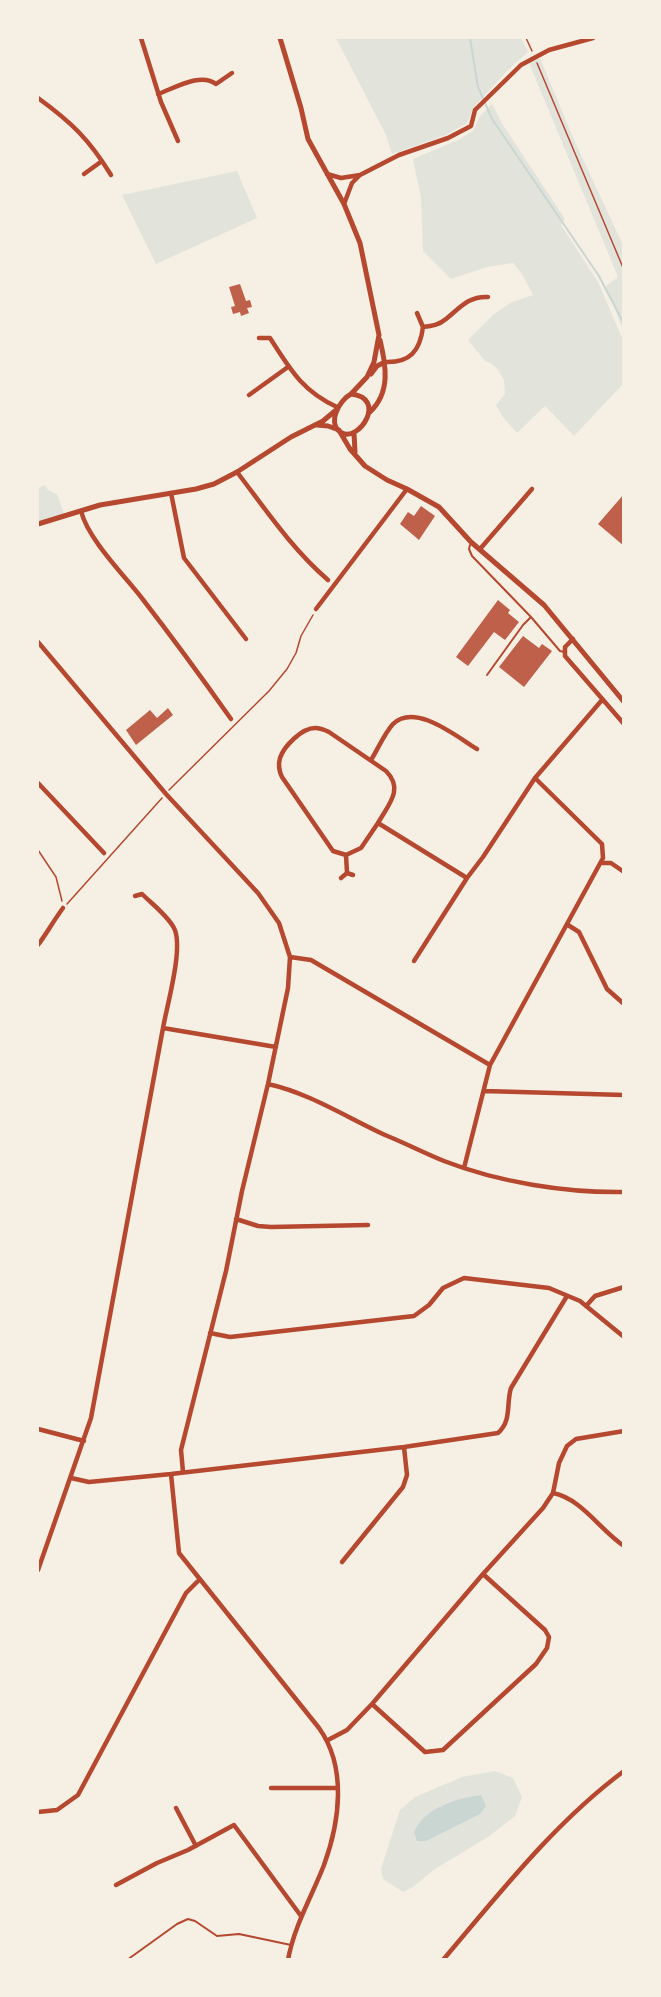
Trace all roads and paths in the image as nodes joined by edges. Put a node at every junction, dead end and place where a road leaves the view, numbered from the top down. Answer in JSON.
{"nodes":[{"id":1,"x":141,"y":38,"type":"edge"},
{"id":2,"x":280,"y":38,"type":"edge"},
{"id":3,"x":593,"y":38,"type":"edge"},
{"id":4,"x":232,"y":73,"type":"dead end"},
{"id":5,"x":542,"y":75,"type":"dead end"},
{"id":6,"x":158,"y":94,"type":"junction"},
{"id":7,"x":38,"y":98,"type":"edge"},
{"id":8,"x":178,"y":141,"type":"dead end"},
{"id":9,"x":102,"y":161,"type":"junction"},
{"id":10,"x":84,"y":174,"type":"dead end"},
{"id":11,"x":327,"y":174,"type":"junction"},
{"id":12,"x":111,"y":175,"type":"dead end"},
{"id":13,"x":360,"y":175,"type":"junction"},
{"id":14,"x":344,"y":204,"type":"junction"},
{"id":15,"x":624,"y":270,"type":"edge"},
{"id":16,"x":488,"y":297,"type":"dead end"},
{"id":17,"x":417,"y":313,"type":"dead end"},
{"id":18,"x":423,"y":327,"type":"junction"},
{"id":19,"x":379,"y":335,"type":"junction"},
{"id":20,"x":259,"y":338,"type":"dead end"},
{"id":21,"x":385,"y":362,"type":"junction"},
{"id":22,"x":288,"y":367,"type":"junction"},
{"id":23,"x":367,"y":376,"type":"junction"},
{"id":24,"x":351,"y":394,"type":"junction"},
{"id":25,"x":249,"y":395,"type":"dead end"},
{"id":26,"x":337,"y":408,"type":"junction"},
{"id":27,"x":369,"y":413,"type":"junction"},
{"id":28,"x":315,"y":425,"type":"junction"},
{"id":29,"x":339,"y":431,"type":"junction"},
{"id":30,"x":354,"y":433,"type":"junction"},
{"id":31,"x":355,"y":454,"type":"junction"},
{"id":32,"x":237,"y":472,"type":"junction"},
{"id":33,"x":408,"y":489,"type":"junction"},
{"id":34,"x":532,"y":489,"type":"dead end"},
{"id":35,"x":171,"y":494,"type":"junction"},
{"id":36,"x":81,"y":511,"type":"junction"},
{"id":37,"x":38,"y":524,"type":"edge"},
{"id":38,"x":471,"y":542,"type":"junction"},
{"id":39,"x":480,"y":549,"type":"junction"},
{"id":40,"x":328,"y":580,"type":"dead end"},
{"id":41,"x":316,"y":609,"type":"joint"},
{"id":42,"x":531,"y":617,"type":"junction"},
{"id":43,"x":246,"y":639,"type":"dead end"},
{"id":44,"x":573,"y":639,"type":"junction"},
{"id":45,"x":38,"y":642,"type":"edge"},
{"id":46,"x":564,"y":652,"type":"junction"},
{"id":47,"x":487,"y":675,"type":"dead end"},
{"id":48,"x":602,"y":700,"type":"junction"},
{"id":49,"x":624,"y":702,"type":"edge"},
{"id":50,"x":231,"y":719,"type":"dead end"},
{"id":51,"x":624,"y":724,"type":"edge"},
{"id":52,"x":477,"y":749,"type":"dead end"},
{"id":53,"x":370,"y":760,"type":"junction"},
{"id":54,"x":535,"y":778,"type":"junction"},
{"id":55,"x":38,"y":783,"type":"edge"},
{"id":56,"x":166,"y":794,"type":"junction"},
{"id":57,"x":378,"y":823,"type":"junction"},
{"id":58,"x":38,"y":850,"type":"edge"},
{"id":59,"x":104,"y":853,"type":"dead end"},
{"id":60,"x":346,"y":855,"type":"junction"},
{"id":61,"x":602,"y":863,"type":"junction"},
{"id":62,"x":624,"y":872,"type":"edge"},
{"id":63,"x":341,"y":878,"type":"dead end"},
{"id":64,"x":467,"y":878,"type":"junction"},
{"id":65,"x":135,"y":896,"type":"dead end"},
{"id":66,"x":63,"y":908,"type":"junction"},
{"id":67,"x":568,"y":925,"type":"junction"},
{"id":68,"x":38,"y":945,"type":"edge"},
{"id":69,"x":290,"y":957,"type":"junction"},
{"id":70,"x":414,"y":961,"type":"dead end"},
{"id":71,"x":624,"y":1005,"type":"edge"},
{"id":72,"x":163,"y":1028,"type":"junction"},
{"id":73,"x":276,"y":1047,"type":"junction"},
{"id":74,"x":490,"y":1065,"type":"junction"},
{"id":75,"x":268,"y":1084,"type":"junction"},
{"id":76,"x":484,"y":1091,"type":"junction"},
{"id":77,"x":624,"y":1095,"type":"edge"},
{"id":78,"x":464,"y":1168,"type":"junction"},
{"id":79,"x":624,"y":1192,"type":"edge"},
{"id":80,"x":237,"y":1219,"type":"junction"},
{"id":81,"x":368,"y":1225,"type":"dead end"},
{"id":82,"x":624,"y":1287,"type":"edge"},
{"id":83,"x":567,"y":1296,"type":"junction"},
{"id":84,"x":586,"y":1306,"type":"junction"},
{"id":85,"x":210,"y":1333,"type":"junction"},
{"id":86,"x":624,"y":1337,"type":"edge"},
{"id":87,"x":38,"y":1429,"type":"edge"},
{"id":88,"x":624,"y":1431,"type":"edge"},
{"id":89,"x":84,"y":1441,"type":"junction"},
{"id":90,"x":404,"y":1447,"type":"junction"},
{"id":91,"x":183,"y":1472,"type":"junction"},
{"id":92,"x":171,"y":1474,"type":"junction"},
{"id":93,"x":71,"y":1478,"type":"junction"},
{"id":94,"x":553,"y":1493,"type":"junction"},
{"id":95,"x":624,"y":1546,"type":"edge"},
{"id":96,"x":342,"y":1562,"type":"dead end"},
{"id":97,"x":38,"y":1570,"type":"edge"},
{"id":98,"x":483,"y":1574,"type":"junction"},
{"id":99,"x":200,"y":1579,"type":"junction"},
{"id":100,"x":372,"y":1704,"type":"junction"},
{"id":101,"x":328,"y":1740,"type":"junction"},
{"id":102,"x":624,"y":1771,"type":"edge"},
{"id":103,"x":271,"y":1788,"type":"dead end"},
{"id":104,"x":338,"y":1788,"type":"junction"},
{"id":105,"x":176,"y":1808,"type":"dead end"},
{"id":106,"x":38,"y":1812,"type":"edge"},
{"id":107,"x":196,"y":1846,"type":"junction"},
{"id":108,"x":116,"y":1885,"type":"dead end"},
{"id":109,"x":301,"y":1916,"type":"junction"},
{"id":110,"x":292,"y":1945,"type":"junction"},
{"id":111,"x":127,"y":1959,"type":"edge"},
{"id":112,"x":288,"y":1959,"type":"edge"},
{"id":113,"x":443,"y":1959,"type":"edge"}],
"edges":[{"from":1,"to":6,"type":"street"},
{"from":2,"to":11,"type":"street"},
{"from":3,"to":13,"type":"street"},
{"from":4,"to":6,"type":"street"},
{"from":5,"to":15,"type":"path"},
{"from":6,"to":8,"type":"street"},
{"from":7,"to":9,"type":"street"},
{"from":9,"to":10,"type":"street"},
{"from":9,"to":12,"type":"street"},
{"from":11,"to":13,"type":"street"},
{"from":11,"to":14,"type":"street"},
{"from":13,"to":14,"type":"street"},
{"from":14,"to":19,"type":"street"},
{"from":16,"to":18,"type":"street"},
{"from":17,"to":18,"type":"street"},
{"from":18,"to":21,"type":"street"},
{"from":19,"to":21,"type":"street"},
{"from":19,"to":23,"type":"street"},
{"from":20,"to":22,"type":"street"},
{"from":21,"to":23,"type":"street"},
{"from":21,"to":27,"type":"street"},
{"from":22,"to":25,"type":"street"},
{"from":22,"to":26,"type":"street"},
{"from":23,"to":24,"type":"street"},
{"from":24,"to":26,"type":"street"},
{"from":24,"to":27,"type":"street"},
{"from":26,"to":28,"type":"street"},
{"from":26,"to":29,"type":"street"},
{"from":27,"to":30,"type":"street"},
{"from":28,"to":29,"type":"street"},
{"from":28,"to":32,"type":"street"},
{"from":29,"to":30,"type":"street"},
{"from":29,"to":31,"type":"street"},
{"from":30,"to":31,"type":"street"},
{"from":31,"to":33,"type":"street"},
{"from":32,"to":35,"type":"street"},
{"from":32,"to":40,"type":"street"},
{"from":33,"to":38,"type":"street"},
{"from":33,"to":41,"type":"street"},
{"from":34,"to":39,"type":"street"},
{"from":35,"to":36,"type":"street"},
{"from":35,"to":43,"type":"street"},
{"from":36,"to":37,"type":"street"},
{"from":36,"to":50,"type":"street"},
{"from":38,"to":39,"type":"street"},
{"from":38,"to":42,"type":"lane"},
{"from":39,"to":44,"type":"street"},
{"from":41,"to":56,"type":"path"},
{"from":42,"to":46,"type":"lane"},
{"from":42,"to":47,"type":"lane"},
{"from":44,"to":46,"type":"street"},
{"from":44,"to":49,"type":"street"},
{"from":45,"to":56,"type":"street"},
{"from":46,"to":48,"type":"street"},
{"from":48,"to":51,"type":"street"},
{"from":48,"to":54,"type":"street"},
{"from":52,"to":53,"type":"street"},
{"from":53,"to":57,"type":"street"},
{"from":53,"to":60,"type":"street"},
{"from":54,"to":61,"type":"street"},
{"from":54,"to":64,"type":"street"},
{"from":55,"to":59,"type":"street"},
{"from":56,"to":66,"type":"path"},
{"from":56,"to":69,"type":"street"},
{"from":57,"to":60,"type":"street"},
{"from":57,"to":64,"type":"street"},
{"from":58,"to":66,"type":"path"},
{"from":60,"to":63,"type":"street"},
{"from":61,"to":62,"type":"street"},
{"from":61,"to":67,"type":"street"},
{"from":64,"to":70,"type":"street"},
{"from":65,"to":72,"type":"street"},
{"from":66,"to":68,"type":"street"},
{"from":67,"to":71,"type":"street"},
{"from":67,"to":74,"type":"street"},
{"from":69,"to":73,"type":"street"},
{"from":69,"to":74,"type":"street"},
{"from":72,"to":73,"type":"street"},
{"from":72,"to":89,"type":"street"},
{"from":73,"to":75,"type":"street"},
{"from":74,"to":76,"type":"street"},
{"from":75,"to":78,"type":"street"},
{"from":75,"to":80,"type":"street"},
{"from":76,"to":77,"type":"street"},
{"from":76,"to":78,"type":"street"},
{"from":78,"to":79,"type":"street"},
{"from":80,"to":81,"type":"street"},
{"from":80,"to":85,"type":"street"},
{"from":82,"to":84,"type":"street"},
{"from":83,"to":84,"type":"street"},
{"from":83,"to":85,"type":"street"},
{"from":83,"to":90,"type":"street"},
{"from":84,"to":86,"type":"street"},
{"from":85,"to":91,"type":"street"},
{"from":87,"to":89,"type":"street"},
{"from":88,"to":94,"type":"street"},
{"from":89,"to":93,"type":"street"},
{"from":90,"to":91,"type":"street"},
{"from":90,"to":96,"type":"street"},
{"from":91,"to":92,"type":"street"},
{"from":92,"to":93,"type":"street"},
{"from":92,"to":99,"type":"street"},
{"from":93,"to":97,"type":"street"},
{"from":94,"to":95,"type":"street"},
{"from":94,"to":98,"type":"street"},
{"from":98,"to":100,"type":"street"},
{"from":98,"to":100,"type":"street"},
{"from":99,"to":101,"type":"street"},
{"from":99,"to":106,"type":"street"},
{"from":100,"to":101,"type":"street"},
{"from":101,"to":104,"type":"street"},
{"from":102,"to":113,"type":"street"},
{"from":103,"to":104,"type":"street"},
{"from":104,"to":109,"type":"street"},
{"from":105,"to":107,"type":"street"},
{"from":107,"to":108,"type":"street"},
{"from":107,"to":109,"type":"street"},
{"from":109,"to":110,"type":"street"},
{"from":110,"to":111,"type":"lane"},
{"from":110,"to":112,"type":"street"}]}
